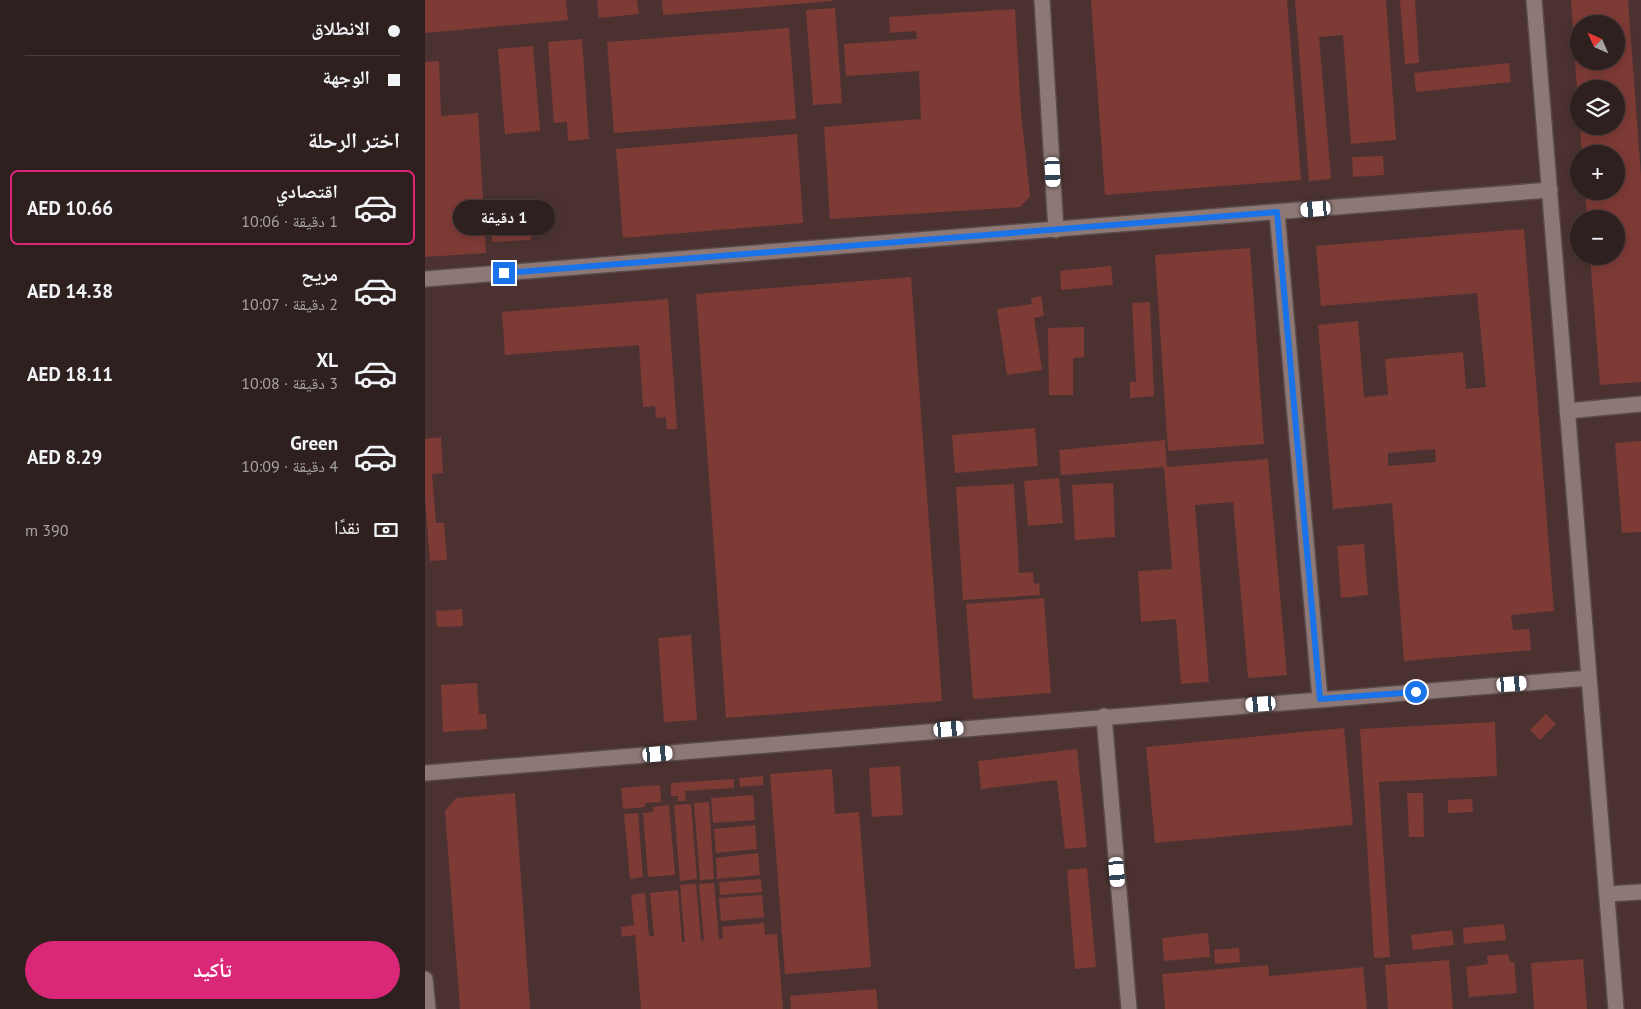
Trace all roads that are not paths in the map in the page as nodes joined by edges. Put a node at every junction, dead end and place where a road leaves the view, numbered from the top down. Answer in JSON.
{"nodes":[{"id":1,"x":1042,"y":0,"type":"edge"},
{"id":2,"x":1534,"y":0,"type":"edge"},
{"id":3,"x":1549,"y":190,"type":"junction"},
{"id":4,"x":1277,"y":212,"type":"junction"},
{"id":5,"x":1056,"y":230,"type":"junction"},
{"id":6,"x":425,"y":279,"type":"edge"},
{"id":7,"x":1641,"y":404,"type":"edge"},
{"id":8,"x":1567,"y":411,"type":"junction"},
{"id":9,"x":1589,"y":678,"type":"junction"},
{"id":10,"x":1320,"y":699,"type":"junction"},
{"id":11,"x":1104,"y":716,"type":"junction"},
{"id":12,"x":425,"y":773,"type":"edge"},
{"id":13,"x":1641,"y":892,"type":"edge"},
{"id":14,"x":1607,"y":894,"type":"junction"},
{"id":15,"x":425,"y":979,"type":"edge"},
{"id":16,"x":428,"y":1009,"type":"edge"},
{"id":17,"x":1129,"y":1009,"type":"edge"},
{"id":18,"x":1616,"y":1009,"type":"edge"}],
"edges":[{"from":1,"to":5,"type":"street"},
{"from":2,"to":3,"type":"street"},
{"from":3,"to":4,"type":"street"},
{"from":3,"to":8,"type":"street"},
{"from":4,"to":5,"type":"street"},
{"from":4,"to":10,"type":"street"},
{"from":5,"to":6,"type":"street"},
{"from":7,"to":8,"type":"street"},
{"from":8,"to":9,"type":"street"},
{"from":9,"to":10,"type":"street"},
{"from":9,"to":14,"type":"street"},
{"from":10,"to":11,"type":"street"},
{"from":11,"to":12,"type":"street"},
{"from":11,"to":17,"type":"street"},
{"from":13,"to":14,"type":"street"},
{"from":14,"to":18,"type":"street"},
{"from":15,"to":16,"type":"street"}]}
